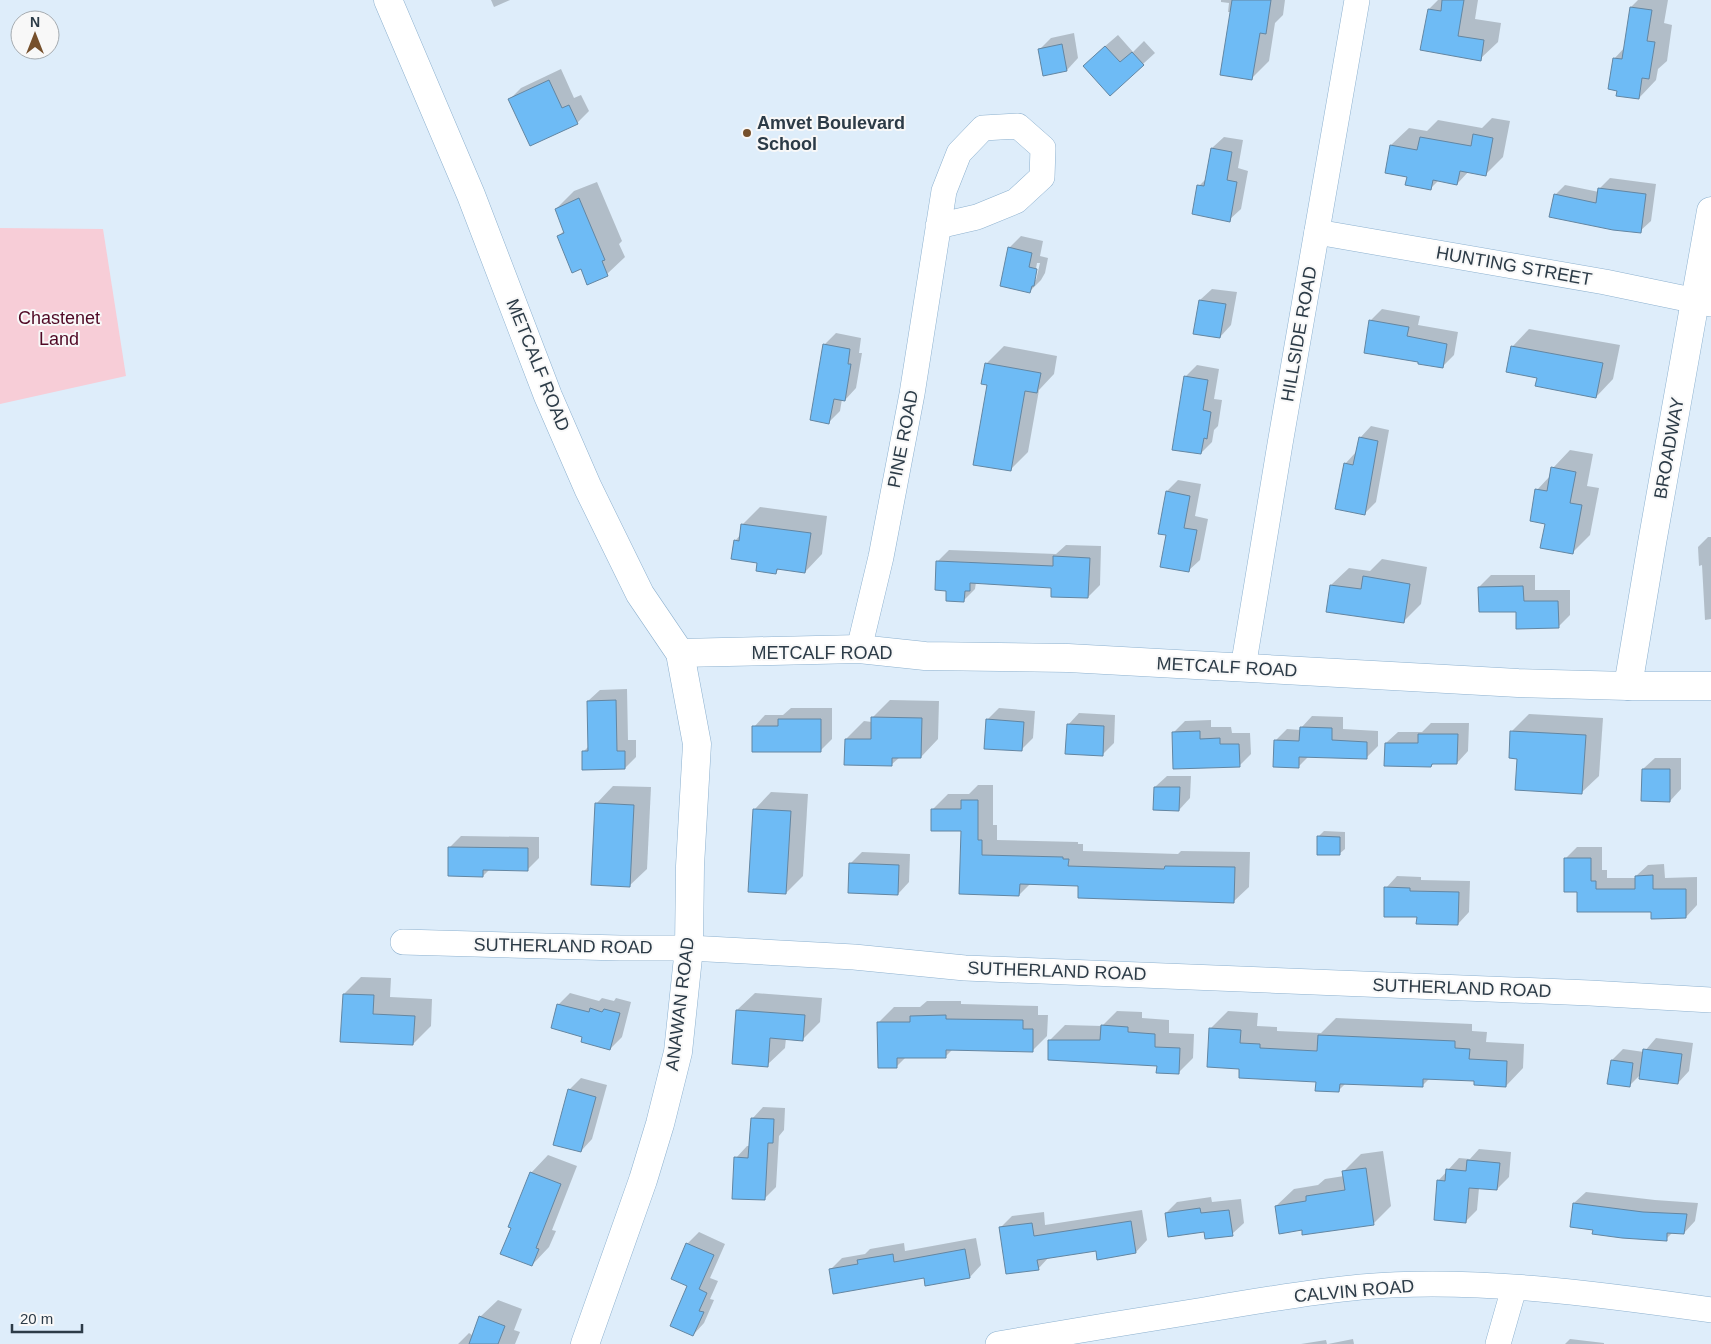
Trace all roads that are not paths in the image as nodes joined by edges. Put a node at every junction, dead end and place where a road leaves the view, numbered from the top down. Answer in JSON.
{"nodes":[{"id":1,"x":388,"y":0,"type":"edge"},
{"id":2,"x":1357,"y":0,"type":"edge"},
{"id":3,"x":1711,"y":211,"type":"edge"},
{"id":4,"x":938,"y":226,"type":"junction"},
{"id":5,"x":1317,"y":232,"type":"junction"},
{"id":6,"x":1703,"y":302,"type":"edge"},
{"id":7,"x":859,"y":649,"type":"junction"},
{"id":8,"x":680,"y":653,"type":"junction"},
{"id":9,"x":1243,"y":668,"type":"junction"},
{"id":10,"x":1628,"y":686,"type":"junction"},
{"id":11,"x":1711,"y":686,"type":"edge"},
{"id":12,"x":403,"y":942,"type":"dead end"},
{"id":13,"x":689,"y":948,"type":"junction"},
{"id":14,"x":1711,"y":1000,"type":"edge"},
{"id":15,"x":1514,"y":1288,"type":"junction"},
{"id":16,"x":1711,"y":1310,"type":"edge"},
{"id":17,"x":585,"y":1344,"type":"edge"},
{"id":18,"x":998,"y":1344,"type":"edge"},
{"id":19,"x":1498,"y":1344,"type":"edge"}],
"edges":[{"from":1,"to":8,"type":"street","name":"METCALF ROAD"},
{"from":2,"to":5,"type":"street","name":"HILLSIDE ROAD"},
{"from":3,"to":6,"type":"street","name":"BROADWAY"},
{"from":4,"to":4,"type":"street","name":"PINE ROAD"},
{"from":4,"to":7,"type":"street","name":"PINE ROAD"},
{"from":5,"to":6,"type":"street","name":"HUNTING STREET"},
{"from":5,"to":9,"type":"street","name":"HILLSIDE ROAD"},
{"from":6,"to":10,"type":"street","name":"BROADWAY"},
{"from":7,"to":8,"type":"street","name":"METCALF ROAD"},
{"from":7,"to":9,"type":"street","name":"METCALF ROAD"},
{"from":8,"to":13,"type":"street","name":"ANAWAN ROAD"},
{"from":9,"to":10,"type":"street","name":"METCALF ROAD"},
{"from":10,"to":11,"type":"street","name":"METCALF ROAD"},
{"from":12,"to":13,"type":"street","name":"SUTHERLAND ROAD"},
{"from":13,"to":14,"type":"street","name":"SUTHERLAND ROAD"},
{"from":13,"to":17,"type":"street","name":"ANAWAN ROAD"},
{"from":15,"to":16,"type":"street","name":"CALVIN ROAD"},
{"from":15,"to":18,"type":"street","name":"CALVIN ROAD"},
{"from":15,"to":19,"type":"street"}]}
